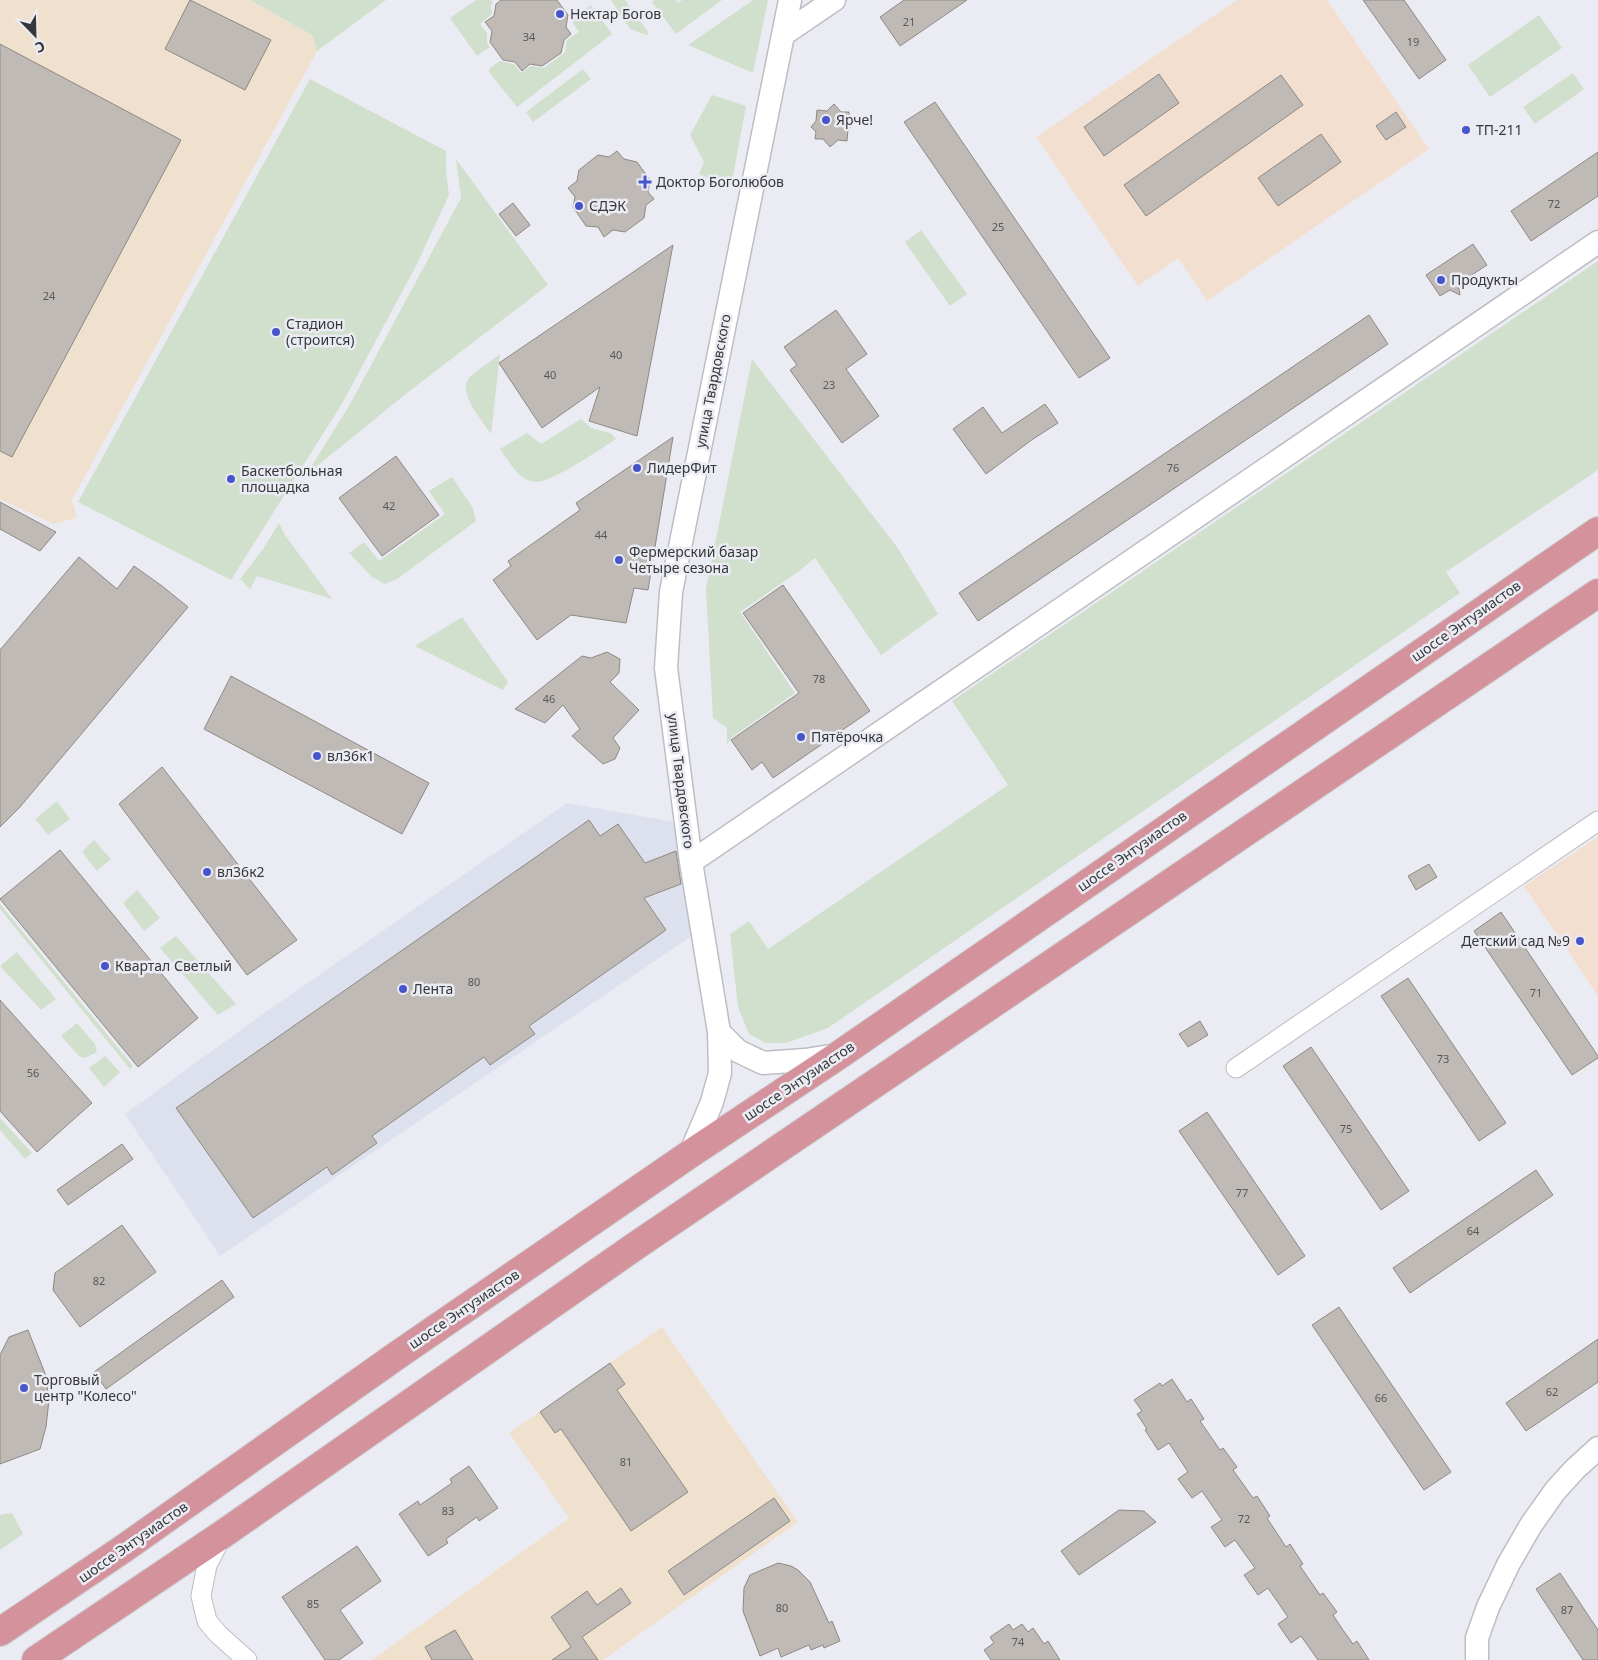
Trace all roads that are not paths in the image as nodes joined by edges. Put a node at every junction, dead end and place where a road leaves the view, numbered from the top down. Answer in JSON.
{"nodes":[{"id":1,"x":790,"y":0,"type":"edge"},
{"id":2,"x":834,"y":0,"type":"edge"},
{"id":3,"x":784,"y":34,"type":"junction"},
{"id":4,"x":1598,"y":242,"type":"edge"},
{"id":5,"x":1598,"y":531,"type":"edge"},
{"id":6,"x":1598,"y":593,"type":"edge"},
{"id":7,"x":1598,"y":821,"type":"edge"},
{"id":8,"x":691,"y":862,"type":"junction"},
{"id":9,"x":719,"y":1032,"type":"junction"},
{"id":10,"x":839,"y":1055,"type":"junction"},
{"id":11,"x":1236,"y":1068,"type":"dead end"},
{"id":12,"x":690,"y":1154,"type":"junction"},
{"id":13,"x":1598,"y":1448,"type":"edge"},
{"id":14,"x":223,"y":1534,"type":"junction"},
{"id":15,"x":0,"y":1632,"type":"edge"},
{"id":16,"x":36,"y":1660,"type":"edge"},
{"id":17,"x":247,"y":1660,"type":"edge"},
{"id":18,"x":1477,"y":1660,"type":"edge"}],
"edges":[{"from":1,"to":3,"type":"street","name":"улица Твардовского"},
{"from":2,"to":3,"type":"street"},
{"from":3,"to":8,"type":"street","name":"улица Твардовского"},
{"from":4,"to":8,"type":"street"},
{"from":5,"to":10,"type":"highway","name":"шоссе Энтузиастов"},
{"from":6,"to":14,"type":"highway"},
{"from":7,"to":11,"type":"street"},
{"from":8,"to":9,"type":"street","name":"улица Твардовского"},
{"from":9,"to":10,"type":"street"},
{"from":9,"to":12,"type":"street","name":"улица Твардовского"},
{"from":10,"to":12,"type":"highway","name":"шоссе Энтузиастов"},
{"from":12,"to":15,"type":"highway","name":"шоссе Энтузиастов"},
{"from":13,"to":18,"type":"street"},
{"from":14,"to":16,"type":"highway"},
{"from":14,"to":17,"type":"street"}]}
